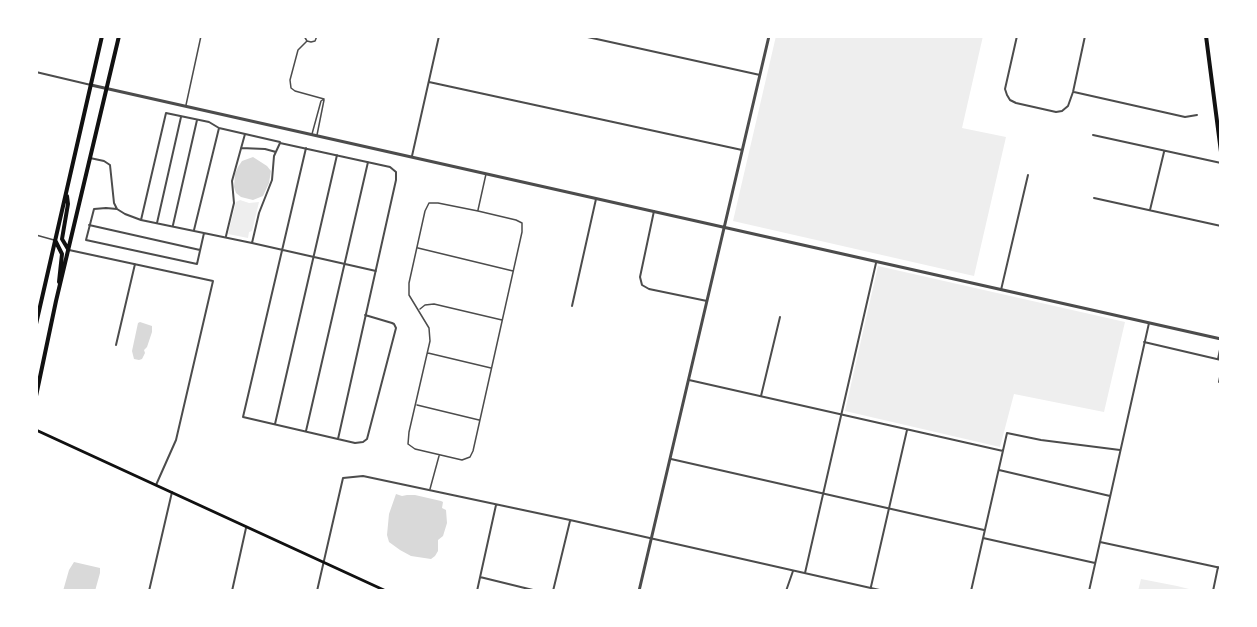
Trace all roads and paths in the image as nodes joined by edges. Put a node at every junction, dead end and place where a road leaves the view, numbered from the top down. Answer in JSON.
{"nodes":[{"id":1,"x":102,"y":36,"type":"edge"},
{"id":2,"x":119,"y":36,"type":"edge"},
{"id":3,"x":201,"y":36,"type":"edge"},
{"id":4,"x":304,"y":36,"type":"edge"},
{"id":5,"x":317,"y":36,"type":"edge"},
{"id":6,"x":439,"y":36,"type":"edge"},
{"id":7,"x":583,"y":36,"type":"edge"},
{"id":8,"x":769,"y":36,"type":"edge"},
{"id":9,"x":1017,"y":36,"type":"edge"},
{"id":10,"x":1085,"y":36,"type":"edge"},
{"id":11,"x":1206,"y":36,"type":"edge"},
{"id":12,"x":307,"y":41,"type":"junction"},
{"id":13,"x":36,"y":72,"type":"edge"},
{"id":14,"x":759,"y":75,"type":"junction"},
{"id":15,"x":429,"y":82,"type":"junction"},
{"id":16,"x":91,"y":85,"type":"junction"},
{"id":17,"x":106,"y":88,"type":"junction"},
{"id":18,"x":1073,"y":92,"type":"junction"},
{"id":19,"x":324,"y":99,"type":"junction"},
{"id":20,"x":185,"y":106,"type":"junction"},
{"id":21,"x":1197,"y":115,"type":"dead end"},
{"id":22,"x":181,"y":116,"type":"junction"},
{"id":23,"x":197,"y":120,"type":"junction"},
{"id":24,"x":219,"y":128,"type":"junction"},
{"id":25,"x":245,"y":134,"type":"junction"},
{"id":26,"x":312,"y":134,"type":"junction"},
{"id":27,"x":317,"y":135,"type":"junction"},
{"id":28,"x":1093,"y":135,"type":"dead end"},
{"id":29,"x":280,"y":142,"type":"junction"},
{"id":30,"x":241,"y":148,"type":"junction"},
{"id":31,"x":306,"y":148,"type":"junction"},
{"id":32,"x":742,"y":150,"type":"junction"},
{"id":33,"x":1164,"y":151,"type":"junction"},
{"id":34,"x":276,"y":152,"type":"junction"},
{"id":35,"x":1221,"y":152,"type":"edge"},
{"id":36,"x":337,"y":155,"type":"junction"},
{"id":37,"x":411,"y":157,"type":"junction"},
{"id":38,"x":90,"y":158,"type":"junction"},
{"id":39,"x":368,"y":162,"type":"junction"},
{"id":40,"x":1221,"y":163,"type":"edge"},
{"id":41,"x":486,"y":174,"type":"junction"},
{"id":42,"x":1028,"y":175,"type":"dead end"},
{"id":43,"x":66,"y":194,"type":"junction"},
{"id":44,"x":1094,"y":198,"type":"dead end"},
{"id":45,"x":596,"y":199,"type":"junction"},
{"id":46,"x":117,"y":209,"type":"junction"},
{"id":47,"x":1150,"y":210,"type":"junction"},
{"id":48,"x":478,"y":211,"type":"junction"},
{"id":49,"x":654,"y":211,"type":"junction"},
{"id":50,"x":141,"y":220,"type":"junction"},
{"id":51,"x":157,"y":223,"type":"junction"},
{"id":52,"x":90,"y":225,"type":"junction"},
{"id":53,"x":173,"y":226,"type":"junction"},
{"id":54,"x":1221,"y":226,"type":"edge"},
{"id":55,"x":724,"y":227,"type":"junction"},
{"id":56,"x":194,"y":231,"type":"junction"},
{"id":57,"x":204,"y":233,"type":"junction"},
{"id":58,"x":36,"y":235,"type":"edge"},
{"id":59,"x":226,"y":237,"type":"junction"},
{"id":60,"x":55,"y":240,"type":"junction"},
{"id":61,"x":252,"y":243,"type":"junction"},
{"id":62,"x":418,"y":248,"type":"junction"},
{"id":63,"x":282,"y":249,"type":"junction"},
{"id":64,"x":69,"y":250,"type":"junction"},
{"id":65,"x":200,"y":250,"type":"junction"},
{"id":66,"x":314,"y":257,"type":"junction"},
{"id":67,"x":876,"y":261,"type":"junction"},
{"id":68,"x":135,"y":264,"type":"junction"},
{"id":69,"x":345,"y":264,"type":"junction"},
{"id":70,"x":376,"y":271,"type":"junction"},
{"id":71,"x":513,"y":271,"type":"junction"},
{"id":72,"x":1001,"y":290,"type":"junction"},
{"id":73,"x":56,"y":301,"type":"junction"},
{"id":74,"x":707,"y":301,"type":"junction"},
{"id":75,"x":572,"y":306,"type":"dead end"},
{"id":76,"x":419,"y":311,"type":"junction"},
{"id":77,"x":365,"y":315,"type":"junction"},
{"id":78,"x":780,"y":317,"type":"dead end"},
{"id":79,"x":502,"y":320,"type":"junction"},
{"id":80,"x":1149,"y":323,"type":"junction"},
{"id":81,"x":36,"y":324,"type":"edge"},
{"id":82,"x":1221,"y":339,"type":"edge"},
{"id":83,"x":1144,"y":342,"type":"junction"},
{"id":84,"x":116,"y":345,"type":"dead end"},
{"id":85,"x":1221,"y":345,"type":"edge"},
{"id":86,"x":427,"y":353,"type":"junction"},
{"id":87,"x":1219,"y":360,"type":"edge"},
{"id":88,"x":492,"y":368,"type":"junction"},
{"id":89,"x":1221,"y":372,"type":"edge"},
{"id":90,"x":689,"y":380,"type":"junction"},
{"id":91,"x":1219,"y":382,"type":"dead end"},
{"id":92,"x":36,"y":396,"type":"edge"},
{"id":93,"x":761,"y":396,"type":"junction"},
{"id":94,"x":415,"y":405,"type":"junction"},
{"id":95,"x":842,"y":414,"type":"junction"},
{"id":96,"x":480,"y":420,"type":"junction"},
{"id":97,"x":275,"y":424,"type":"junction"},
{"id":98,"x":908,"y":429,"type":"junction"},
{"id":99,"x":36,"y":430,"type":"edge"},
{"id":100,"x":306,"y":431,"type":"junction"},
{"id":101,"x":338,"y":439,"type":"junction"},
{"id":102,"x":1120,"y":450,"type":"junction"},
{"id":103,"x":1003,"y":451,"type":"junction"},
{"id":104,"x":439,"y":455,"type":"junction"},
{"id":105,"x":670,"y":459,"type":"junction"},
{"id":106,"x":999,"y":470,"type":"junction"},
{"id":107,"x":156,"y":485,"type":"junction"},
{"id":108,"x":430,"y":490,"type":"junction"},
{"id":109,"x":172,"y":492,"type":"junction"},
{"id":110,"x":824,"y":493,"type":"junction"},
{"id":111,"x":1110,"y":496,"type":"junction"},
{"id":112,"x":496,"y":505,"type":"junction"},
{"id":113,"x":889,"y":508,"type":"junction"},
{"id":114,"x":570,"y":520,"type":"junction"},
{"id":115,"x":246,"y":528,"type":"junction"},
{"id":116,"x":984,"y":530,"type":"junction"},
{"id":117,"x":983,"y":537,"type":"junction"},
{"id":118,"x":651,"y":539,"type":"junction"},
{"id":119,"x":1100,"y":542,"type":"junction"},
{"id":120,"x":324,"y":562,"type":"junction"},
{"id":121,"x":1095,"y":563,"type":"junction"},
{"id":122,"x":1220,"y":568,"type":"edge"},
{"id":123,"x":793,"y":571,"type":"junction"},
{"id":124,"x":805,"y":573,"type":"junction"},
{"id":125,"x":480,"y":577,"type":"junction"},
{"id":126,"x":871,"y":590,"type":"edge"},
{"id":127,"x":149,"y":591,"type":"edge"},
{"id":128,"x":232,"y":591,"type":"edge"},
{"id":129,"x":317,"y":591,"type":"edge"},
{"id":130,"x":386,"y":591,"type":"edge"},
{"id":131,"x":477,"y":591,"type":"edge"},
{"id":132,"x":537,"y":591,"type":"edge"},
{"id":133,"x":553,"y":591,"type":"edge"},
{"id":134,"x":639,"y":591,"type":"edge"},
{"id":135,"x":786,"y":591,"type":"edge"},
{"id":136,"x":884,"y":591,"type":"edge"},
{"id":137,"x":971,"y":591,"type":"edge"},
{"id":138,"x":1089,"y":591,"type":"edge"},
{"id":139,"x":1213,"y":591,"type":"edge"}],
"edges":[{"from":1,"to":16,"type":"main road"},
{"from":2,"to":17,"type":"main road"},
{"from":3,"to":20,"type":"lane"},
{"from":4,"to":12,"type":"lane"},
{"from":5,"to":12,"type":"lane"},
{"from":6,"to":15,"type":"street"},
{"from":7,"to":14,"type":"street"},
{"from":8,"to":14,"type":"street"},
{"from":9,"to":18,"type":"street"},
{"from":10,"to":18,"type":"street"},
{"from":11,"to":35,"type":"main road"},
{"from":12,"to":19,"type":"lane"},
{"from":13,"to":16,"type":"street"},
{"from":14,"to":32,"type":"street"},
{"from":15,"to":32,"type":"street"},
{"from":15,"to":37,"type":"street"},
{"from":16,"to":17,"type":"street"},
{"from":16,"to":43,"type":"main road"},
{"from":17,"to":20,"type":"street"},
{"from":17,"to":38,"type":"main road"},
{"from":18,"to":21,"type":"street"},
{"from":19,"to":26,"type":"lane"},
{"from":19,"to":27,"type":"lane"},
{"from":20,"to":26,"type":"street"},
{"from":22,"to":23,"type":"street"},
{"from":22,"to":50,"type":"street"},
{"from":22,"to":51,"type":"street"},
{"from":23,"to":24,"type":"street"},
{"from":23,"to":53,"type":"street"},
{"from":24,"to":25,"type":"street"},
{"from":24,"to":56,"type":"street"},
{"from":25,"to":29,"type":"street"},
{"from":25,"to":30,"type":"street"},
{"from":26,"to":27,"type":"street"},
{"from":27,"to":37,"type":"street"},
{"from":28,"to":33,"type":"street"},
{"from":29,"to":31,"type":"street"},
{"from":29,"to":34,"type":"street"},
{"from":30,"to":34,"type":"street"},
{"from":30,"to":59,"type":"street"},
{"from":31,"to":36,"type":"street"},
{"from":31,"to":63,"type":"street"},
{"from":32,"to":55,"type":"street"},
{"from":33,"to":40,"type":"street"},
{"from":33,"to":47,"type":"street"},
{"from":34,"to":61,"type":"street"},
{"from":36,"to":39,"type":"street"},
{"from":36,"to":66,"type":"street"},
{"from":37,"to":41,"type":"street"},
{"from":38,"to":46,"type":"street"},
{"from":38,"to":64,"type":"main road"},
{"from":39,"to":69,"type":"street"},
{"from":39,"to":70,"type":"street"},
{"from":41,"to":45,"type":"street"},
{"from":41,"to":48,"type":"lane"},
{"from":42,"to":72,"type":"street"},
{"from":43,"to":60,"type":"main road"},
{"from":43,"to":64,"type":"main road"},
{"from":44,"to":47,"type":"street"},
{"from":45,"to":49,"type":"street"},
{"from":45,"to":75,"type":"street"},
{"from":46,"to":50,"type":"street"},
{"from":46,"to":52,"type":"street"},
{"from":47,"to":54,"type":"street"},
{"from":48,"to":62,"type":"lane"},
{"from":48,"to":71,"type":"lane"},
{"from":49,"to":55,"type":"street"},
{"from":49,"to":74,"type":"street"},
{"from":50,"to":51,"type":"street"},
{"from":51,"to":53,"type":"street"},
{"from":52,"to":65,"type":"street"},
{"from":52,"to":65,"type":"street"},
{"from":53,"to":56,"type":"street"},
{"from":55,"to":67,"type":"street"},
{"from":55,"to":74,"type":"street"},
{"from":56,"to":57,"type":"street"},
{"from":57,"to":59,"type":"street"},
{"from":57,"to":65,"type":"street"},
{"from":58,"to":60,"type":"lane"},
{"from":59,"to":61,"type":"street"},
{"from":60,"to":73,"type":"main road"},
{"from":60,"to":81,"type":"main road"},
{"from":61,"to":63,"type":"street"},
{"from":62,"to":71,"type":"lane"},
{"from":62,"to":76,"type":"lane"},
{"from":63,"to":66,"type":"street"},
{"from":63,"to":97,"type":"street"},
{"from":64,"to":68,"type":"street"},
{"from":64,"to":73,"type":"main road"},
{"from":66,"to":69,"type":"street"},
{"from":66,"to":97,"type":"street"},
{"from":67,"to":72,"type":"street"},
{"from":67,"to":95,"type":"street"},
{"from":68,"to":84,"type":"street"},
{"from":68,"to":107,"type":"street"},
{"from":69,"to":70,"type":"street"},
{"from":69,"to":100,"type":"street"},
{"from":70,"to":77,"type":"street"},
{"from":71,"to":79,"type":"lane"},
{"from":72,"to":80,"type":"street"},
{"from":73,"to":92,"type":"main road"},
{"from":74,"to":90,"type":"street"},
{"from":76,"to":79,"type":"lane"},
{"from":76,"to":86,"type":"lane"},
{"from":77,"to":101,"type":"street"},
{"from":77,"to":101,"type":"street"},
{"from":78,"to":93,"type":"street"},
{"from":79,"to":88,"type":"lane"},
{"from":80,"to":82,"type":"street"},
{"from":80,"to":83,"type":"street"},
{"from":83,"to":87,"type":"street"},
{"from":83,"to":102,"type":"street"},
{"from":85,"to":87,"type":"street"},
{"from":86,"to":88,"type":"lane"},
{"from":86,"to":94,"type":"lane"},
{"from":88,"to":96,"type":"lane"},
{"from":89,"to":91,"type":"street"},
{"from":90,"to":93,"type":"street"},
{"from":90,"to":105,"type":"street"},
{"from":93,"to":95,"type":"street"},
{"from":94,"to":96,"type":"lane"},
{"from":94,"to":104,"type":"lane"},
{"from":95,"to":98,"type":"street"},
{"from":95,"to":110,"type":"street"},
{"from":96,"to":104,"type":"lane"},
{"from":97,"to":100,"type":"street"},
{"from":98,"to":103,"type":"street"},
{"from":98,"to":113,"type":"street"},
{"from":99,"to":107,"type":"main road"},
{"from":100,"to":101,"type":"street"},
{"from":102,"to":103,"type":"street"},
{"from":102,"to":111,"type":"street"},
{"from":103,"to":106,"type":"street"},
{"from":104,"to":108,"type":"lane"},
{"from":105,"to":110,"type":"street"},
{"from":105,"to":118,"type":"street"},
{"from":106,"to":111,"type":"street"},
{"from":106,"to":116,"type":"street"},
{"from":107,"to":109,"type":"main road"},
{"from":108,"to":112,"type":"street"},
{"from":108,"to":120,"type":"street"},
{"from":109,"to":115,"type":"main road"},
{"from":109,"to":127,"type":"street"},
{"from":110,"to":113,"type":"street"},
{"from":110,"to":124,"type":"street"},
{"from":111,"to":119,"type":"street"},
{"from":112,"to":114,"type":"street"},
{"from":112,"to":125,"type":"street"},
{"from":113,"to":116,"type":"street"},
{"from":113,"to":126,"type":"street"},
{"from":114,"to":118,"type":"street"},
{"from":114,"to":133,"type":"street"},
{"from":115,"to":120,"type":"main road"},
{"from":115,"to":128,"type":"street"},
{"from":116,"to":117,"type":"street"},
{"from":117,"to":121,"type":"street"},
{"from":117,"to":137,"type":"street"},
{"from":118,"to":123,"type":"street"},
{"from":118,"to":134,"type":"street"},
{"from":119,"to":121,"type":"street"},
{"from":119,"to":122,"type":"street"},
{"from":120,"to":129,"type":"street"},
{"from":120,"to":130,"type":"main road"},
{"from":121,"to":138,"type":"street"},
{"from":122,"to":139,"type":"street"},
{"from":123,"to":124,"type":"street"},
{"from":123,"to":135,"type":"street"},
{"from":124,"to":126,"type":"street"},
{"from":125,"to":131,"type":"street"},
{"from":125,"to":132,"type":"street"},
{"from":126,"to":136,"type":"street"}]}
